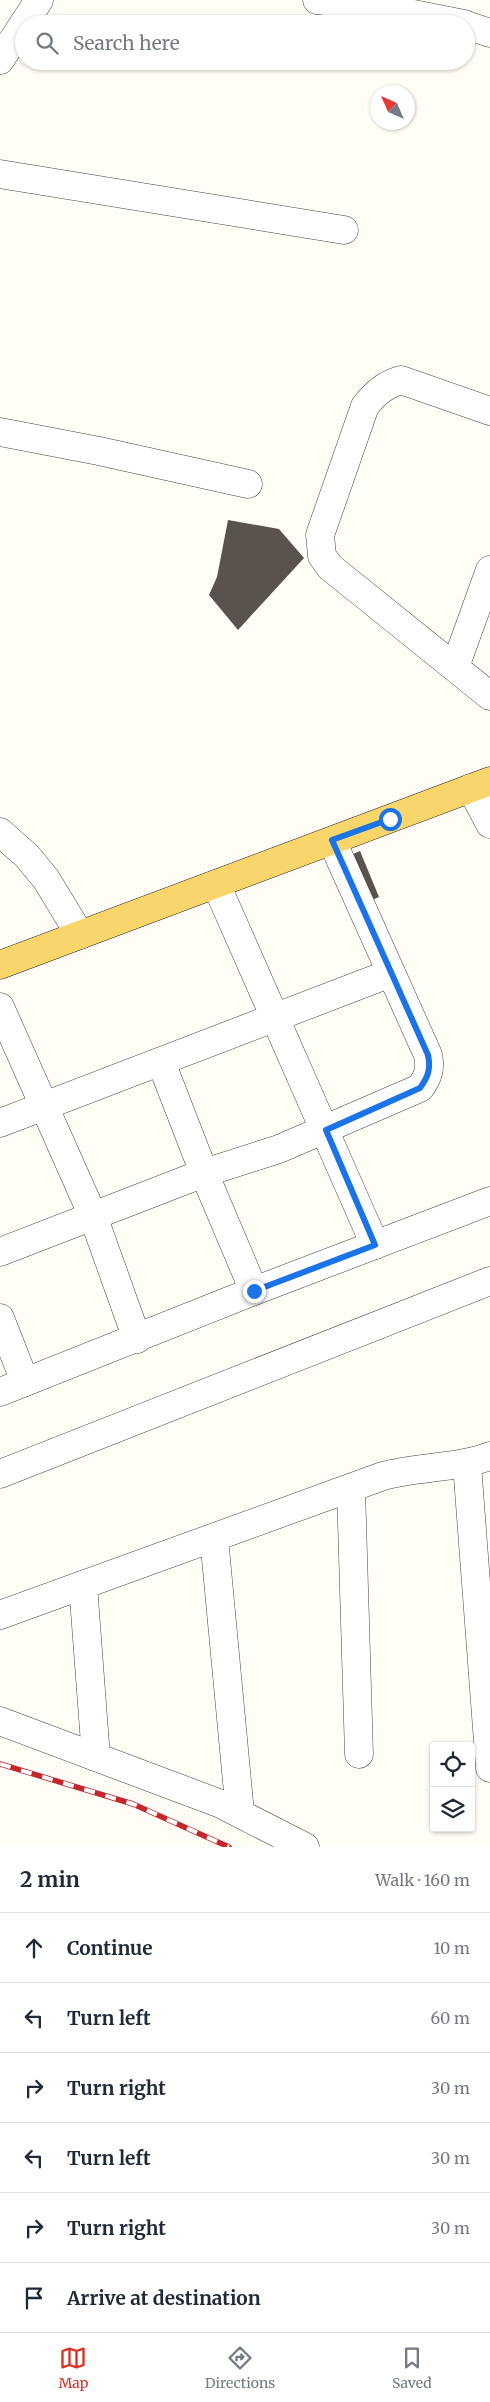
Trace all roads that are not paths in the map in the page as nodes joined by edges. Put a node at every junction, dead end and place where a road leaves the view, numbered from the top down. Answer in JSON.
{"nodes":[{"id":1,"x":39,"y":0,"type":"edge"},
{"id":2,"x":317,"y":0,"type":"edge"},
{"id":3,"x":29,"y":15,"type":"edge"},
{"id":4,"x":419,"y":15,"type":"edge"},
{"id":5,"x":475,"y":28,"type":"edge"},
{"id":6,"x":490,"y":33,"type":"edge"},
{"id":7,"x":15,"y":37,"type":"edge"},
{"id":8,"x":0,"y":60,"type":"edge"},
{"id":9,"x":0,"y":174,"type":"edge"},
{"id":10,"x":344,"y":230,"type":"dead end"},
{"id":11,"x":490,"y":411,"type":"edge"},
{"id":12,"x":0,"y":432,"type":"edge"},
{"id":13,"x":248,"y":484,"type":"dead end"},
{"id":14,"x":490,"y":570,"type":"edge"},
{"id":15,"x":455,"y":666,"type":"junction"},
{"id":16,"x":490,"y":696,"type":"edge"},
{"id":17,"x":480,"y":784,"type":"edge"},
{"id":18,"x":490,"y":824,"type":"edge"},
{"id":19,"x":0,"y":832,"type":"edge"},
{"id":20,"x":332,"y":840,"type":"junction"},
{"id":21,"x":216,"y":884,"type":"junction"},
{"id":22,"x":80,"y":935,"type":"junction"},
{"id":23,"x":0,"y":965,"type":"edge"},
{"id":24,"x":391,"y":973,"type":"junction"},
{"id":25,"x":0,"y":1007,"type":"edge"},
{"id":26,"x":276,"y":1018,"type":"junction"},
{"id":27,"x":161,"y":1062,"type":"junction"},
{"id":28,"x":45,"y":1106,"type":"junction"},
{"id":29,"x":0,"y":1123,"type":"edge"},
{"id":30,"x":326,"y":1130,"type":"junction"},
{"id":31,"x":204,"y":1173,"type":"junction"},
{"id":32,"x":490,"y":1201,"type":"edge"},
{"id":33,"x":93,"y":1216,"type":"junction"},
{"id":34,"x":375,"y":1245,"type":"junction"},
{"id":35,"x":0,"y":1252,"type":"edge"},
{"id":36,"x":490,"y":1281,"type":"edge"},
{"id":37,"x":254,"y":1291,"type":"junction"},
{"id":38,"x":0,"y":1318,"type":"edge"},
{"id":39,"x":137,"y":1338,"type":"junction"},
{"id":40,"x":25,"y":1382,"type":"junction"},
{"id":41,"x":0,"y":1392,"type":"edge"},
{"id":42,"x":479,"y":1460,"type":"edge"},
{"id":43,"x":0,"y":1474,"type":"edge"},
{"id":44,"x":351,"y":1489,"type":"junction"},
{"id":45,"x":214,"y":1538,"type":"junction"},
{"id":46,"x":83,"y":1585,"type":"junction"},
{"id":47,"x":0,"y":1615,"type":"edge"},
{"id":48,"x":0,"y":1721,"type":"edge"},
{"id":49,"x":359,"y":1754,"type":"dead end"},
{"id":50,"x":96,"y":1757,"type":"junction"},
{"id":51,"x":490,"y":1768,"type":"edge"},
{"id":52,"x":240,"y":1813,"type":"junction"},
{"id":53,"x":305,"y":1847,"type":"edge"}],
"edges":[{"from":1,"to":3,"type":"street"},
{"from":2,"to":4,"type":"street"},
{"from":5,"to":6,"type":"street"},
{"from":7,"to":8,"type":"street"},
{"from":9,"to":10,"type":"street"},
{"from":11,"to":15,"type":"street"},
{"from":12,"to":13,"type":"street"},
{"from":14,"to":15,"type":"street"},
{"from":15,"to":16,"type":"street"},
{"from":17,"to":18,"type":"street"},
{"from":17,"to":20,"type":"main road"},
{"from":19,"to":22,"type":"street"},
{"from":20,"to":21,"type":"main road"},
{"from":20,"to":24,"type":"street"},
{"from":21,"to":22,"type":"main road"},
{"from":21,"to":26,"type":"street"},
{"from":22,"to":23,"type":"main road"},
{"from":24,"to":26,"type":"street"},
{"from":24,"to":30,"type":"street"},
{"from":25,"to":28,"type":"street"},
{"from":26,"to":27,"type":"street"},
{"from":26,"to":30,"type":"street"},
{"from":27,"to":28,"type":"street"},
{"from":27,"to":31,"type":"street"},
{"from":28,"to":29,"type":"street"},
{"from":28,"to":33,"type":"street"},
{"from":30,"to":31,"type":"street"},
{"from":30,"to":34,"type":"street"},
{"from":31,"to":33,"type":"street"},
{"from":31,"to":37,"type":"street"},
{"from":32,"to":34,"type":"street"},
{"from":33,"to":35,"type":"street"},
{"from":33,"to":39,"type":"street"},
{"from":34,"to":37,"type":"street"},
{"from":36,"to":43,"type":"street"},
{"from":37,"to":39,"type":"street"},
{"from":38,"to":40,"type":"street"},
{"from":39,"to":40,"type":"street"},
{"from":40,"to":41,"type":"street"},
{"from":42,"to":44,"type":"street"},
{"from":42,"to":51,"type":"street"},
{"from":44,"to":45,"type":"street"},
{"from":44,"to":49,"type":"street"},
{"from":45,"to":46,"type":"street"},
{"from":45,"to":52,"type":"street"},
{"from":46,"to":47,"type":"street"},
{"from":46,"to":50,"type":"street"},
{"from":48,"to":50,"type":"street"},
{"from":50,"to":52,"type":"street"},
{"from":52,"to":53,"type":"street"}]}
